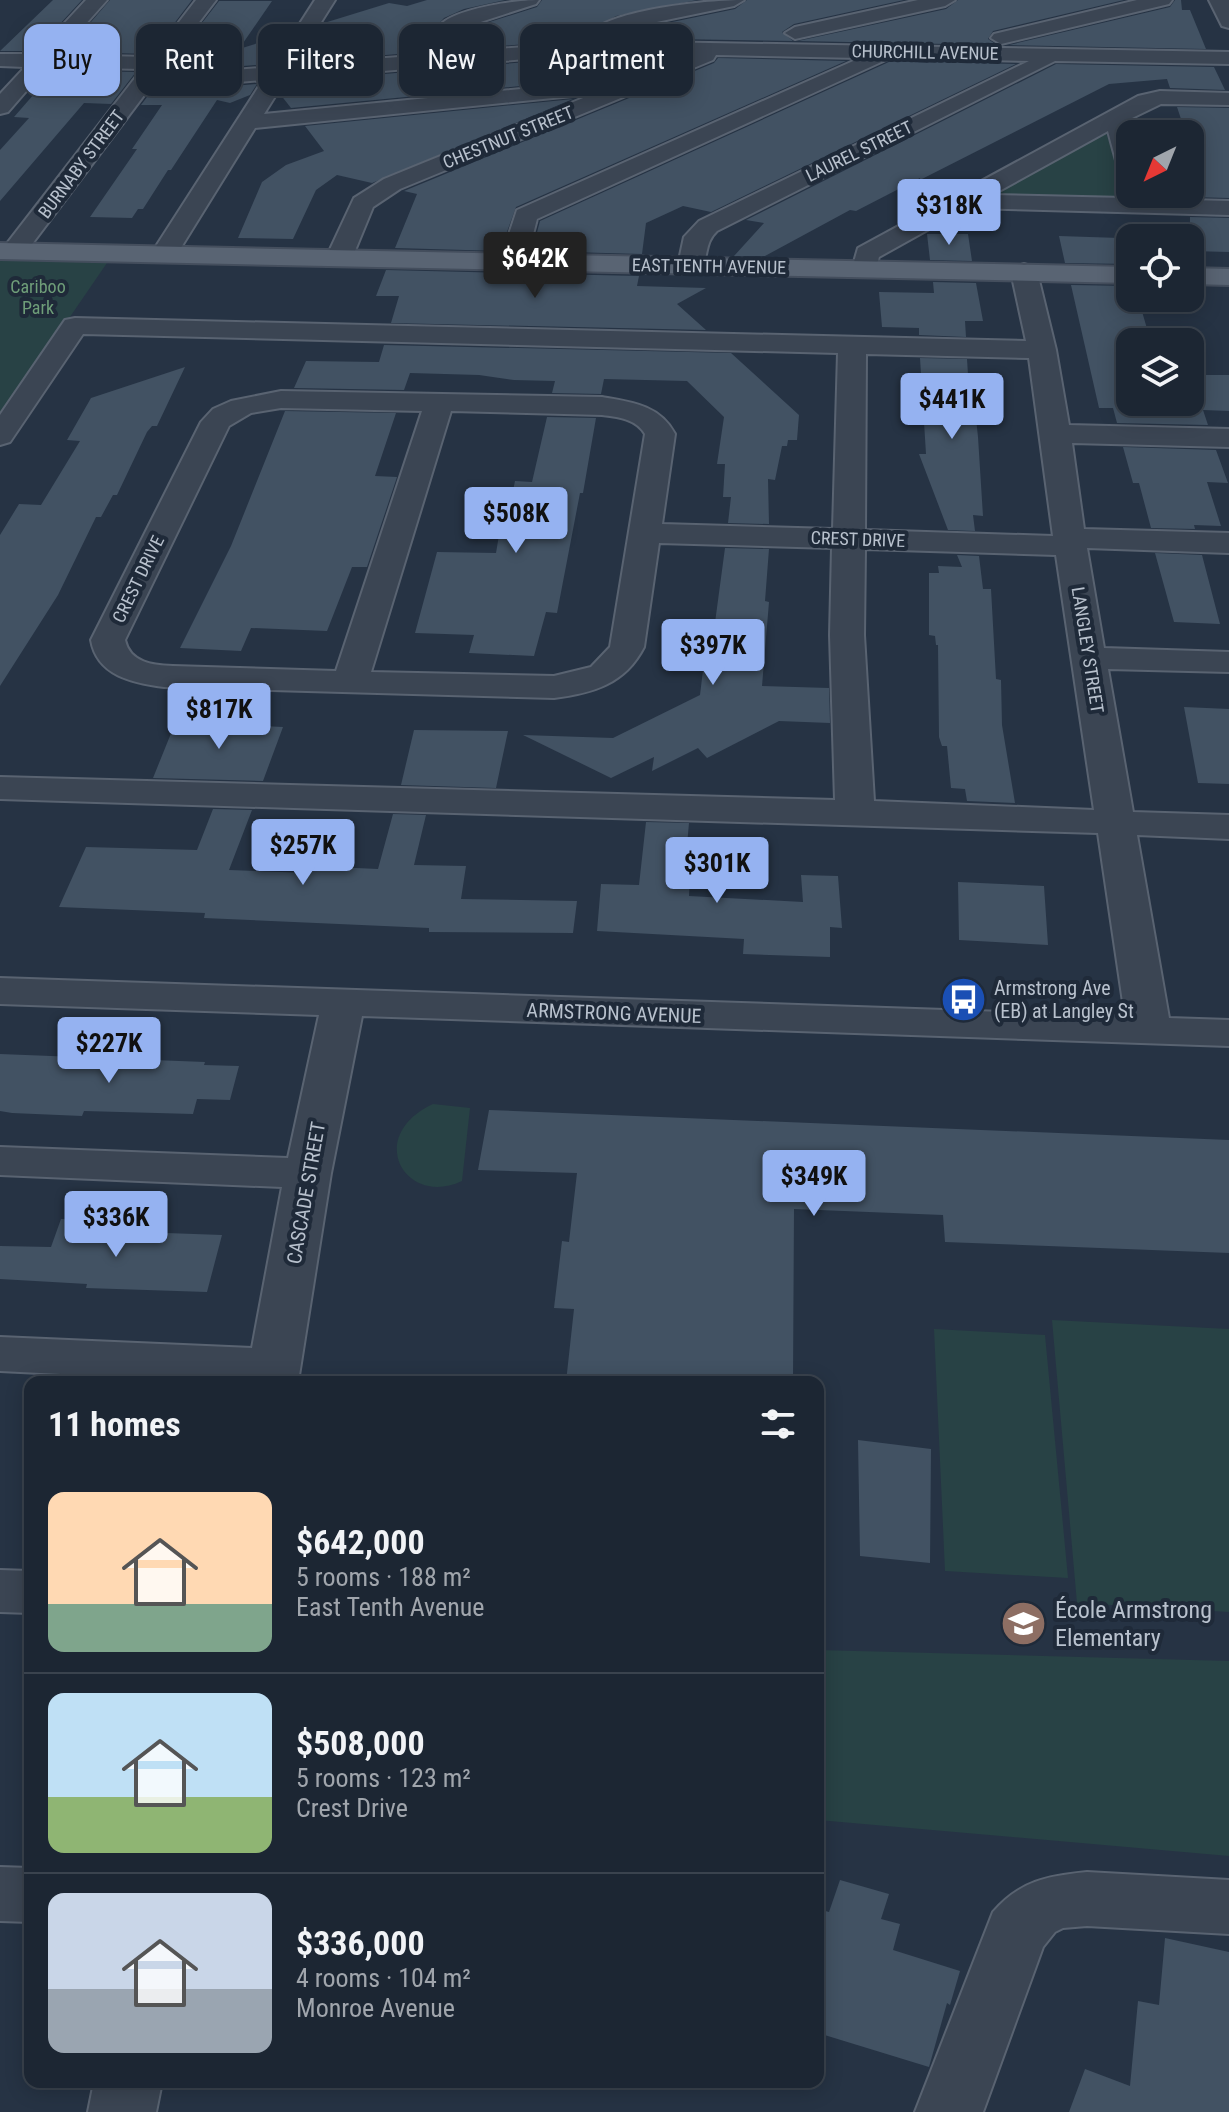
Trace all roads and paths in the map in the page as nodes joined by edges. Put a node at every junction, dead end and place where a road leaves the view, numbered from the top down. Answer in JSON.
{"nodes":[{"id":1,"x":97,"y":0,"type":"edge"},
{"id":2,"x":206,"y":0,"type":"edge"},
{"id":3,"x":325,"y":0,"type":"edge"},
{"id":4,"x":529,"y":0,"type":"edge"},
{"id":5,"x":734,"y":0,"type":"edge"},
{"id":6,"x":945,"y":0,"type":"edge"},
{"id":7,"x":1162,"y":0,"type":"edge"},
{"id":8,"x":1219,"y":0,"type":"edge"},
{"id":9,"x":1229,"y":22,"type":"edge"},
{"id":10,"x":75,"y":24,"type":"edge"},
{"id":11,"x":187,"y":24,"type":"edge"},
{"id":12,"x":310,"y":24,"type":"edge"},
{"id":13,"x":455,"y":24,"type":"edge"},
{"id":14,"x":617,"y":24,"type":"edge"},
{"id":15,"x":693,"y":48,"type":"edge"},
{"id":16,"x":729,"y":48,"type":"junction"},
{"id":17,"x":890,"y":52,"type":"junction"},
{"id":18,"x":960,"y":53,"type":"junction"},
{"id":19,"x":1049,"y":55,"type":"junction"},
{"id":20,"x":1229,"y":58,"type":"edge"},
{"id":21,"x":0,"y":60,"type":"edge"},
{"id":22,"x":24,"y":61,"type":"edge"},
{"id":23,"x":693,"y":62,"type":"edge"},
{"id":24,"x":24,"y":80,"type":"edge"},
{"id":25,"x":136,"y":91,"type":"edge"},
{"id":26,"x":520,"y":95,"type":"edge"},
{"id":27,"x":265,"y":96,"type":"edge"},
{"id":28,"x":607,"y":96,"type":"edge"},
{"id":29,"x":1229,"y":99,"type":"edge"},
{"id":30,"x":0,"y":107,"type":"edge"},
{"id":31,"x":1116,"y":118,"type":"joint"},
{"id":32,"x":249,"y":122,"type":"junction"},
{"id":33,"x":1116,"y":200,"type":"edge"},
{"id":34,"x":966,"y":201,"type":"junction"},
{"id":35,"x":1204,"y":206,"type":"edge"},
{"id":36,"x":1229,"y":208,"type":"edge"},
{"id":37,"x":7,"y":251,"type":"edge"},
{"id":38,"x":164,"y":254,"type":"junction"},
{"id":39,"x":339,"y":258,"type":"junction"},
{"id":40,"x":513,"y":261,"type":"junction"},
{"id":41,"x":691,"y":265,"type":"junction"},
{"id":42,"x":865,"y":269,"type":"junction"},
{"id":43,"x":1024,"y":272,"type":"junction"},
{"id":44,"x":1116,"y":275,"type":"edge"},
{"id":45,"x":1204,"y":276,"type":"edge"},
{"id":46,"x":1229,"y":277,"type":"edge"},
{"id":47,"x":852,"y":344,"type":"junction"},
{"id":48,"x":1042,"y":350,"type":"junction"},
{"id":49,"x":439,"y":402,"type":"junction"},
{"id":50,"x":1056,"y":434,"type":"junction"},
{"id":51,"x":0,"y":436,"type":"edge"},
{"id":52,"x":1229,"y":438,"type":"edge"},
{"id":53,"x":645,"y":533,"type":"junction"},
{"id":54,"x":850,"y":539,"type":"junction"},
{"id":55,"x":1070,"y":542,"type":"junction"},
{"id":56,"x":1229,"y":543,"type":"edge"},
{"id":57,"x":1089,"y":658,"type":"junction"},
{"id":58,"x":1229,"y":662,"type":"edge"},
{"id":59,"x":350,"y":682,"type":"junction"},
{"id":60,"x":0,"y":788,"type":"edge"},
{"id":61,"x":855,"y":812,"type":"junction"},
{"id":62,"x":1116,"y":824,"type":"junction"},
{"id":63,"x":1229,"y":827,"type":"edge"},
{"id":64,"x":0,"y":991,"type":"edge"},
{"id":65,"x":343,"y":1004,"type":"junction"},
{"id":66,"x":1149,"y":1029,"type":"junction"},
{"id":67,"x":1229,"y":1033,"type":"edge"},
{"id":68,"x":0,"y":1161,"type":"edge"},
{"id":69,"x":308,"y":1173,"type":"junction"},
{"id":70,"x":0,"y":1354,"type":"edge"},
{"id":71,"x":274,"y":1375,"type":"edge"},
{"id":72,"x":0,"y":1591,"type":"edge"},
{"id":73,"x":24,"y":1592,"type":"edge"},
{"id":74,"x":0,"y":1894,"type":"edge"},
{"id":75,"x":24,"y":1895,"type":"edge"},
{"id":76,"x":1229,"y":1907,"type":"edge"},
{"id":77,"x":127,"y":2088,"type":"edge"},
{"id":78,"x":122,"y":2112,"type":"edge"},
{"id":79,"x":949,"y":2112,"type":"edge"}],
"edges":[{"from":1,"to":10,"type":"street"},
{"from":2,"to":11,"type":"street","name":"BURNABY STREET"},
{"from":3,"to":12,"type":"street"},
{"from":4,"to":13,"type":"street"},
{"from":5,"to":14,"type":"street"},
{"from":6,"to":16,"type":"street","name":"CHESTNUT STREET"},
{"from":7,"to":18,"type":"street"},
{"from":8,"to":9,"type":"street"},
{"from":15,"to":16,"type":"street","name":"CHURCHILL AVENUE"},
{"from":16,"to":17,"type":"street","name":"CHURCHILL AVENUE"},
{"from":16,"to":23,"type":"street","name":"CHESTNUT STREET"},
{"from":17,"to":18,"type":"street","name":"CHURCHILL AVENUE"},
{"from":17,"to":40,"type":"street"},
{"from":18,"to":19,"type":"street","name":"CHURCHILL AVENUE"},
{"from":19,"to":20,"type":"street","name":"CHURCHILL AVENUE"},
{"from":19,"to":41,"type":"street","name":"LAUREL STREET"},
{"from":21,"to":22,"type":"street"},
{"from":24,"to":30,"type":"street"},
{"from":25,"to":37,"type":"street","name":"BURNABY STREET"},
{"from":26,"to":32,"type":"street"},
{"from":27,"to":32,"type":"street"},
{"from":28,"to":39,"type":"street","name":"CHESTNUT STREET"},
{"from":29,"to":31,"type":"street"},
{"from":31,"to":34,"type":"street"},
{"from":32,"to":38,"type":"street"},
{"from":33,"to":34,"type":"street"},
{"from":34,"to":42,"type":"street"},
{"from":35,"to":36,"type":"street"},
{"from":37,"to":38,"type":"main road","name":"EAST TENTH AVENUE"},
{"from":38,"to":39,"type":"main road","name":"EAST TENTH AVENUE"},
{"from":39,"to":40,"type":"main road","name":"EAST TENTH AVENUE"},
{"from":40,"to":41,"type":"main road","name":"EAST TENTH AVENUE"},
{"from":41,"to":42,"type":"main road","name":"EAST TENTH AVENUE"},
{"from":42,"to":43,"type":"main road","name":"EAST TENTH AVENUE"},
{"from":43,"to":44,"type":"main road","name":"EAST TENTH AVENUE"},
{"from":43,"to":48,"type":"street","name":"LANGLEY STREET"},
{"from":45,"to":46,"type":"main road"},
{"from":47,"to":48,"type":"street"},
{"from":47,"to":51,"type":"street"},
{"from":47,"to":54,"type":"street"},
{"from":48,"to":50,"type":"street","name":"LANGLEY STREET"},
{"from":49,"to":53,"type":"street","name":"CREST DRIVE"},
{"from":49,"to":59,"type":"street"},
{"from":49,"to":59,"type":"street","name":"CREST DRIVE"},
{"from":50,"to":52,"type":"street"},
{"from":50,"to":55,"type":"street","name":"LANGLEY STREET"},
{"from":53,"to":54,"type":"street","name":"CREST DRIVE"},
{"from":53,"to":59,"type":"street","name":"CREST DRIVE"},
{"from":54,"to":55,"type":"street","name":"CREST DRIVE"},
{"from":54,"to":61,"type":"street"},
{"from":55,"to":56,"type":"street","name":"CREST DRIVE"},
{"from":55,"to":57,"type":"street","name":"LANGLEY STREET"},
{"from":57,"to":58,"type":"street"},
{"from":57,"to":62,"type":"street","name":"LANGLEY STREET"},
{"from":60,"to":61,"type":"street"},
{"from":61,"to":62,"type":"street"},
{"from":62,"to":63,"type":"street"},
{"from":62,"to":66,"type":"street","name":"LANGLEY STREET"},
{"from":64,"to":65,"type":"street","name":"ARMSTRONG AVENUE"},
{"from":65,"to":66,"type":"street","name":"ARMSTRONG AVENUE"},
{"from":65,"to":69,"type":"street","name":"CASCADE STREET"},
{"from":66,"to":67,"type":"street","name":"ARMSTRONG AVENUE"},
{"from":68,"to":69,"type":"street"},
{"from":69,"to":71,"type":"street","name":"CASCADE STREET"},
{"from":70,"to":71,"type":"street"},
{"from":72,"to":73,"type":"street"},
{"from":74,"to":75,"type":"street"},
{"from":76,"to":79,"type":"street"},
{"from":77,"to":78,"type":"street"}]}
